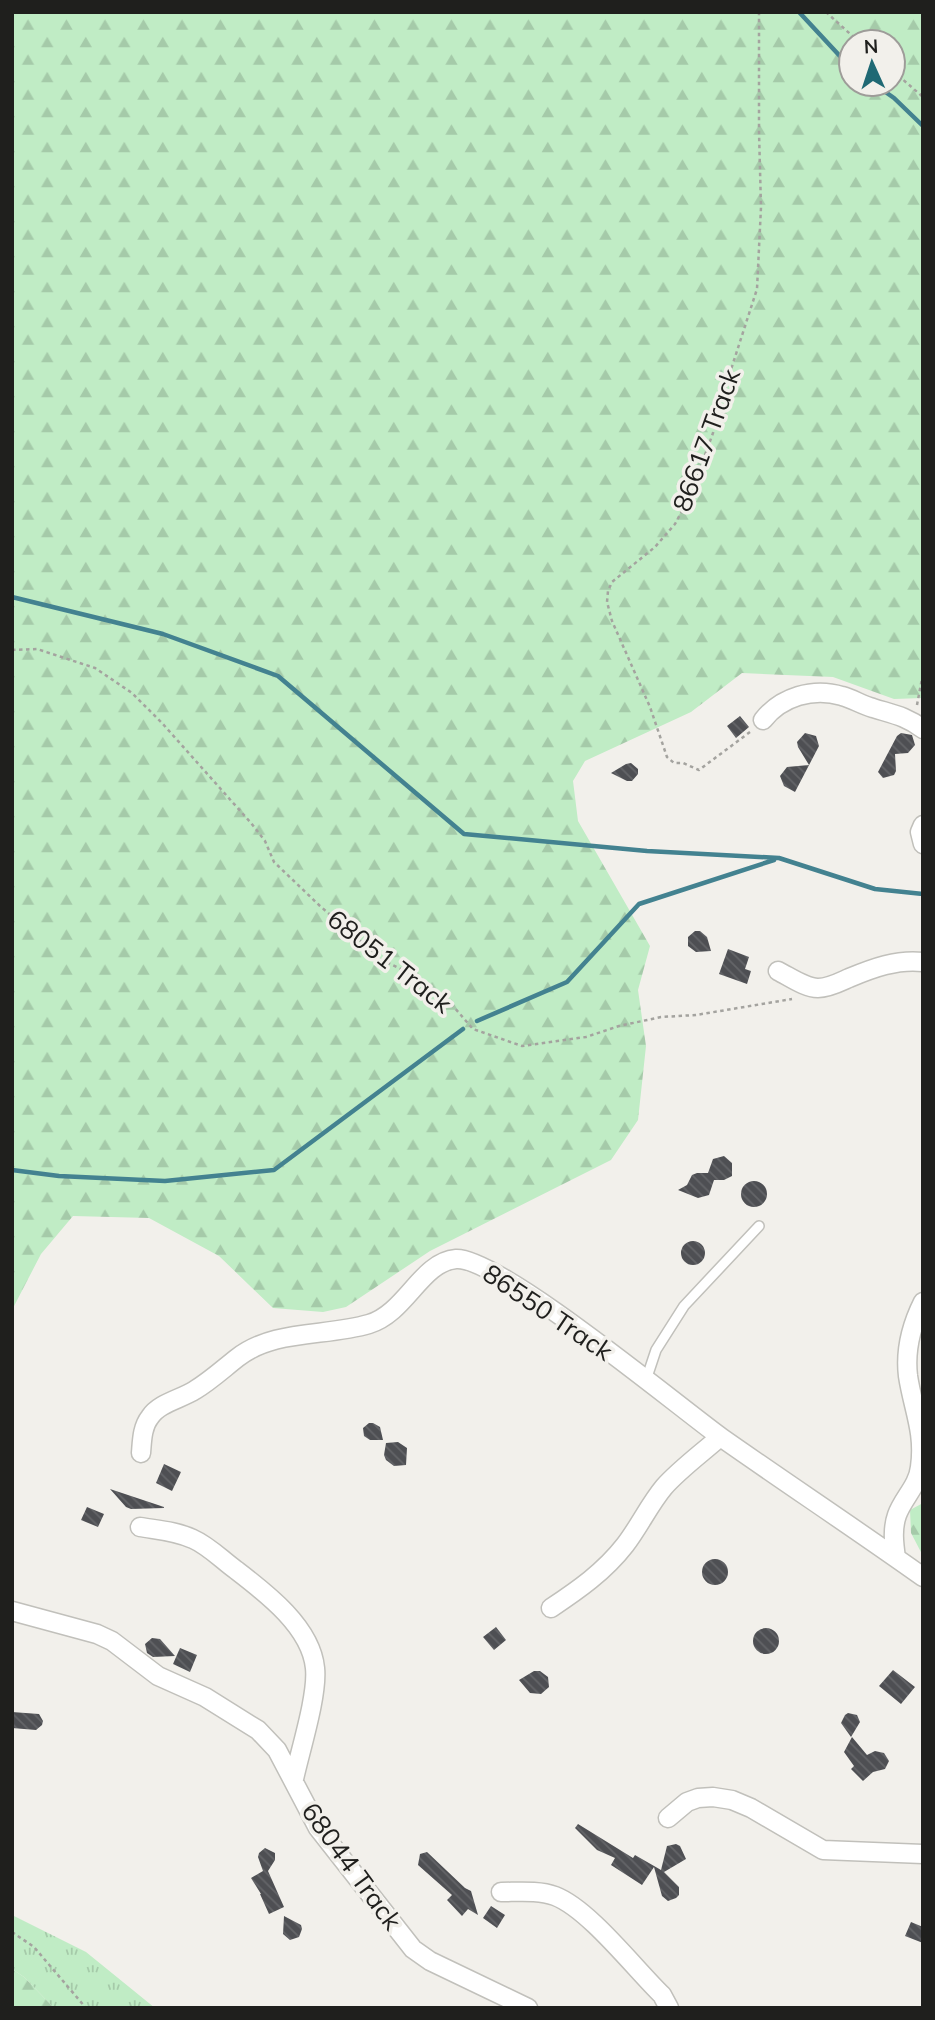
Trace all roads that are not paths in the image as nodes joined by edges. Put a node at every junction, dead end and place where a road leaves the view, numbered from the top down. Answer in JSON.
{"nodes":[{"id":1,"x":763,"y":720,"type":"road end"},
{"id":2,"x":918,"y":725,"type":"edge"},
{"id":3,"x":923,"y":825,"type":"edge"},
{"id":4,"x":923,"y":844,"type":"edge"},
{"id":5,"x":923,"y":962,"type":"edge"},
{"id":6,"x":778,"y":971,"type":"dead end"},
{"id":7,"x":759,"y":1226,"type":"dead end"},
{"id":8,"x":923,"y":1302,"type":"edge"},
{"id":9,"x":646,"y":1380,"type":"junction"},
{"id":10,"x":720,"y":1437,"type":"junction"},
{"id":11,"x":141,"y":1452,"type":"dead end"},
{"id":12,"x":917,"y":1488,"type":"edge"},
{"id":13,"x":140,"y":1527,"type":"dead end"},
{"id":14,"x":896,"y":1558,"type":"junction"},
{"id":15,"x":923,"y":1577,"type":"edge"},
{"id":16,"x":551,"y":1608,"type":"dead end"},
{"id":17,"x":12,"y":1611,"type":"edge"},
{"id":18,"x":294,"y":1779,"type":"junction"},
{"id":19,"x":668,"y":1818,"type":"dead end"},
{"id":20,"x":923,"y":1854,"type":"edge"},
{"id":21,"x":501,"y":1892,"type":"dead end"},
{"id":22,"x":528,"y":2008,"type":"edge"},
{"id":23,"x":669,"y":2008,"type":"edge"}],
"edges":[{"from":1,"to":2,"type":"street"},
{"from":3,"to":4,"type":"street"},
{"from":5,"to":6,"type":"street"},
{"from":7,"to":9,"type":"lane"},
{"from":8,"to":12,"type":"street"},
{"from":9,"to":10,"type":"street","name":"86550 Track"},
{"from":9,"to":11,"type":"street","name":"86550 Track"},
{"from":10,"to":14,"type":"street","name":"86550 Track"},
{"from":10,"to":16,"type":"street"},
{"from":12,"to":14,"type":"street"},
{"from":13,"to":18,"type":"street"},
{"from":14,"to":15,"type":"street","name":"86550 Track"},
{"from":17,"to":18,"type":"street","name":"68044 Track"},
{"from":18,"to":22,"type":"street","name":"68044 Track"},
{"from":19,"to":20,"type":"street"},
{"from":21,"to":23,"type":"street"}]}
